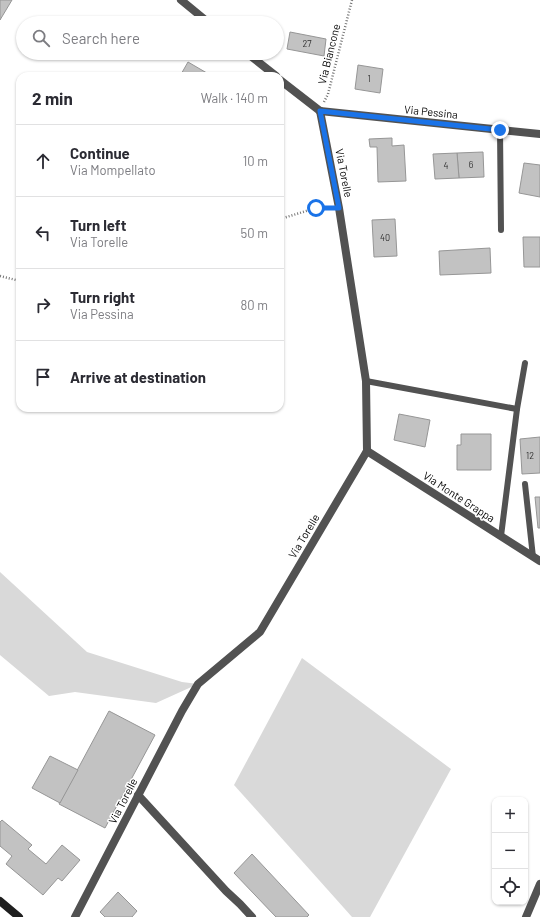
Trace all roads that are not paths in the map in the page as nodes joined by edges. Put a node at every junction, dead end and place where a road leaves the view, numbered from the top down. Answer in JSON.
{"nodes":[{"id":1,"x":181,"y":0,"type":"edge"},
{"id":2,"x":200,"y":16,"type":"edge"},
{"id":3,"x":256,"y":60,"type":"edge"},
{"id":4,"x":271,"y":72,"type":"edge"},
{"id":5,"x":284,"y":83,"type":"edge"},
{"id":6,"x":320,"y":111,"type":"junction"},
{"id":7,"x":500,"y":130,"type":"junction"},
{"id":8,"x":540,"y":134,"type":"edge"},
{"id":9,"x":500,"y":230,"type":"dead end"},
{"id":10,"x":525,"y":363,"type":"dead end"},
{"id":11,"x":366,"y":381,"type":"junction"},
{"id":12,"x":517,"y":409,"type":"junction"},
{"id":13,"x":367,"y":451,"type":"junction"},
{"id":14,"x":525,"y":484,"type":"dead end"},
{"id":15,"x":501,"y":536,"type":"junction"},
{"id":16,"x":533,"y":556,"type":"junction"},
{"id":17,"x":540,"y":561,"type":"edge"},
{"id":18,"x":138,"y":795,"type":"junction"},
{"id":19,"x":540,"y":884,"type":"edge"},
{"id":20,"x":0,"y":901,"type":"edge"},
{"id":21,"x":19,"y":917,"type":"edge"},
{"id":22,"x":75,"y":917,"type":"edge"},
{"id":23,"x":252,"y":917,"type":"edge"},
{"id":24,"x":526,"y":917,"type":"edge"}],
"edges":[{"from":1,"to":2,"type":"street"},
{"from":3,"to":4,"type":"street"},
{"from":5,"to":6,"type":"street"},
{"from":6,"to":7,"type":"street","name":"Via Pessina"},
{"from":6,"to":11,"type":"street","name":"Via Torelle"},
{"from":7,"to":8,"type":"street","name":"Via Pessina"},
{"from":7,"to":9,"type":"lane"},
{"from":10,"to":12,"type":"lane"},
{"from":11,"to":12,"type":"lane"},
{"from":11,"to":13,"type":"street","name":"Via Torelle"},
{"from":12,"to":15,"type":"lane"},
{"from":13,"to":15,"type":"street","name":"Via Monte Grappa"},
{"from":13,"to":18,"type":"street","name":"Via Torelle"},
{"from":14,"to":16,"type":"lane"},
{"from":15,"to":16,"type":"street","name":"Via Monte Grappa"},
{"from":16,"to":17,"type":"street","name":"Via Monte Grappa"},
{"from":18,"to":22,"type":"street","name":"Via Torelle"},
{"from":18,"to":23,"type":"street"},
{"from":19,"to":24,"type":"street"},
{"from":20,"to":21,"type":"street"}]}
